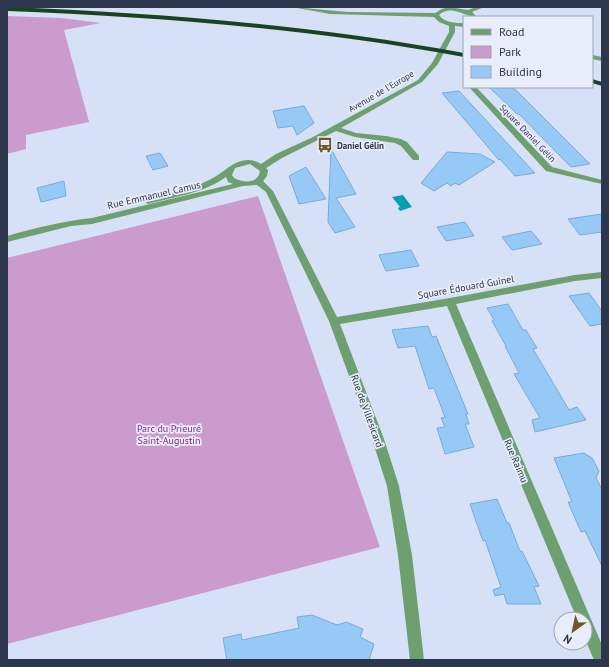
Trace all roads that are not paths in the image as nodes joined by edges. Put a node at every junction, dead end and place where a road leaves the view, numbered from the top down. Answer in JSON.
{"nodes":[{"id":1,"x":122,"y":7,"type":"edge"},
{"id":2,"x":295,"y":7,"type":"edge"},
{"id":3,"x":480,"y":7,"type":"edge"},
{"id":4,"x":7,"y":9,"type":"edge"},
{"id":5,"x":468,"y":12,"type":"junction"},
{"id":6,"x":436,"y":15,"type":"junction"},
{"id":7,"x":473,"y":16,"type":"edge"},
{"id":8,"x":452,"y":24,"type":"junction"},
{"id":9,"x":463,"y":25,"type":"edge"},
{"id":10,"x":425,"y":40,"type":"dead end"},
{"id":11,"x":440,"y":43,"type":"dead end"},
{"id":12,"x":456,"y":46,"type":"dead end"},
{"id":13,"x":463,"y":55,"type":"edge"},
{"id":14,"x":473,"y":88,"type":"edge"},
{"id":15,"x":335,"y":128,"type":"junction"},
{"id":16,"x":416,"y":158,"type":"dead end"},
{"id":17,"x":262,"y":167,"type":"junction"},
{"id":18,"x":229,"y":171,"type":"junction"},
{"id":19,"x":258,"y":181,"type":"junction"},
{"id":20,"x":602,"y":182,"type":"edge"},
{"id":21,"x":242,"y":184,"type":"junction"},
{"id":22,"x":71,"y":223,"type":"junction"},
{"id":23,"x":7,"y":239,"type":"edge"},
{"id":24,"x":602,"y":276,"type":"edge"},
{"id":25,"x":450,"y":302,"type":"junction"},
{"id":26,"x":334,"y":321,"type":"junction"},
{"id":27,"x":580,"y":611,"type":"edge"},
{"id":28,"x":593,"y":641,"type":"edge"},
{"id":29,"x":417,"y":660,"type":"edge"},
{"id":30,"x":601,"y":660,"type":"edge"}],
"edges":[{"from":1,"to":10,"type":"highway"},
{"from":2,"to":6,"type":"street"},
{"from":3,"to":5,"type":"street"},
{"from":4,"to":13,"type":"highway"},
{"from":5,"to":6,"type":"street"},
{"from":5,"to":7,"type":"street"},
{"from":6,"to":8,"type":"street"},
{"from":8,"to":9,"type":"street"},
{"from":8,"to":15,"type":"street","name":"Avenue de l'Europe"},
{"from":11,"to":12,"type":"highway"},
{"from":14,"to":20,"type":"street","name":"Square Daniel Gélin"},
{"from":15,"to":16,"type":"street"},
{"from":15,"to":17,"type":"street","name":"Avenue de l'Europe"},
{"from":17,"to":18,"type":"street","name":"Rue Emmanuel Camus"},
{"from":17,"to":19,"type":"street"},
{"from":18,"to":21,"type":"street"},
{"from":18,"to":22,"type":"street","name":"Rue Emmanuel Camus"},
{"from":19,"to":21,"type":"street","name":"Rue Emmanuel Camus"},
{"from":19,"to":26,"type":"street","name":"Rue de Villesicard"},
{"from":21,"to":22,"type":"street","name":"Rue Emmanuel Camus"},
{"from":22,"to":23,"type":"street","name":"Rue Emmanuel Camus"},
{"from":24,"to":25,"type":"street","name":"Square Édouard Guinel"},
{"from":25,"to":26,"type":"street","name":"Square Édouard Guinel"},
{"from":25,"to":27,"type":"street","name":"Rue Raimu"},
{"from":26,"to":29,"type":"street","name":"Rue de Villesicard"},
{"from":28,"to":30,"type":"street","name":"Rue Raimu"}]}
